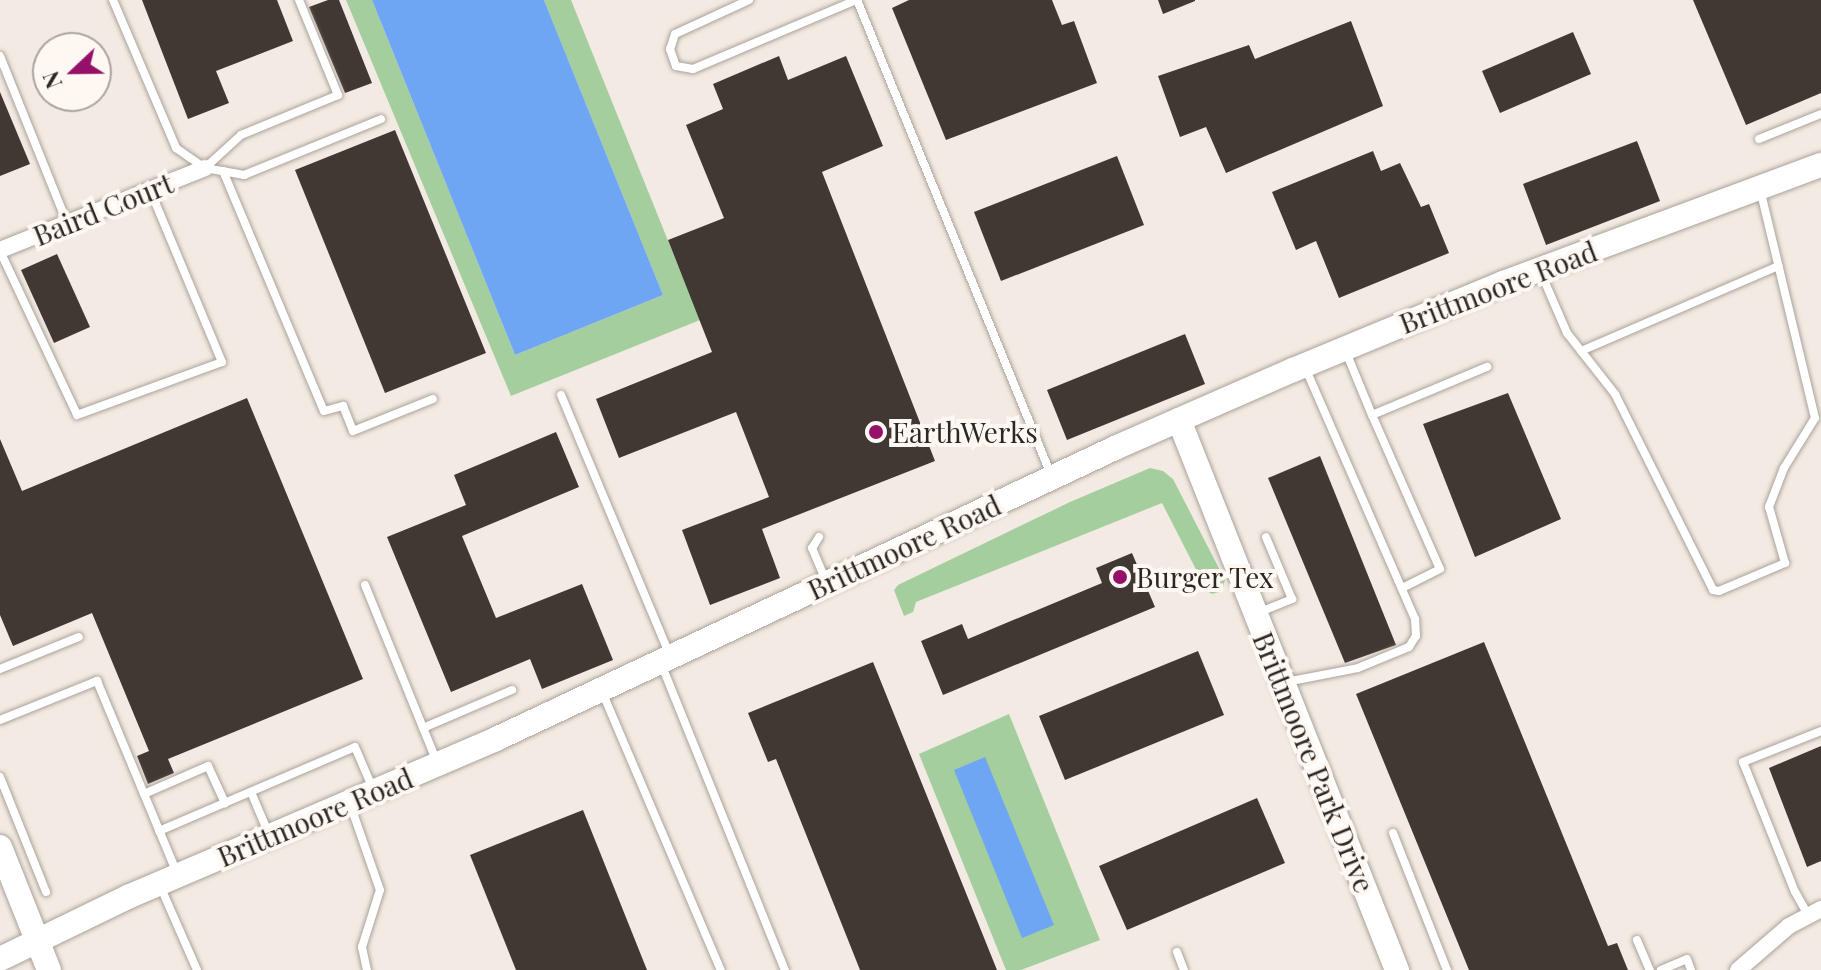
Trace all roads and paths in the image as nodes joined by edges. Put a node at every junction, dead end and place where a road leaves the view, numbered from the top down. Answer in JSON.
{"nodes":[{"id":1,"x":113,"y":0,"type":"edge"},
{"id":2,"x":299,"y":0,"type":"edge"},
{"id":3,"x":749,"y":0,"type":"edge"},
{"id":4,"x":856,"y":0,"type":"edge"},
{"id":5,"x":0,"y":56,"type":"edge"},
{"id":6,"x":1821,"y":114,"type":"edge"},
{"id":7,"x":381,"y":119,"type":"dead end"},
{"id":8,"x":1759,"y":139,"type":"dead end"},
{"id":9,"x":1821,"y":165,"type":"edge"},
{"id":10,"x":205,"y":168,"type":"junction"},
{"id":11,"x":223,"y":171,"type":"junction"},
{"id":12,"x":1759,"y":188,"type":"junction"},
{"id":13,"x":150,"y":190,"type":"junction"},
{"id":14,"x":67,"y":223,"type":"junction"},
{"id":15,"x":0,"y":250,"type":"edge"},
{"id":16,"x":1778,"y":266,"type":"junction"},
{"id":17,"x":1540,"y":270,"type":"junction"},
{"id":18,"x":1344,"y":348,"type":"junction"},
{"id":19,"x":1581,"y":351,"type":"junction"},
{"id":20,"x":1304,"y":365,"type":"junction"},
{"id":21,"x":1487,"y":367,"type":"dead end"},
{"id":22,"x":561,"y":395,"type":"dead end"},
{"id":23,"x":433,"y":399,"type":"dead end"},
{"id":24,"x":1372,"y":415,"type":"junction"},
{"id":25,"x":1179,"y":420,"type":"junction"},
{"id":26,"x":1052,"y":477,"type":"junction"},
{"id":27,"x":819,"y":537,"type":"dead end"},
{"id":28,"x":1266,"y":537,"type":"dead end"},
{"id":29,"x":827,"y":584,"type":"junction"},
{"id":30,"x":365,"y":585,"type":"dead end"},
{"id":31,"x":1402,"y":588,"type":"junction"},
{"id":32,"x":1255,"y":614,"type":"junction"},
{"id":33,"x":79,"y":637,"type":"dead end"},
{"id":34,"x":665,"y":659,"type":"junction"},
{"id":35,"x":0,"y":669,"type":"edge"},
{"id":36,"x":1282,"y":685,"type":"junction"},
{"id":37,"x":601,"y":689,"type":"junction"},
{"id":38,"x":512,"y":690,"type":"dead end"},
{"id":39,"x":0,"y":720,"type":"edge"},
{"id":40,"x":423,"y":728,"type":"junction"},
{"id":41,"x":1821,"y":731,"type":"edge"},
{"id":42,"x":438,"y":765,"type":"junction"},
{"id":43,"x":0,"y":777,"type":"edge"},
{"id":44,"x":251,"y":792,"type":"junction"},
{"id":45,"x":375,"y":793,"type":"junction"},
{"id":46,"x":144,"y":794,"type":"junction"},
{"id":47,"x":225,"y":803,"type":"junction"},
{"id":48,"x":350,"y":803,"type":"junction"},
{"id":49,"x":159,"y":831,"type":"junction"},
{"id":50,"x":1393,"y":833,"type":"dead end"},
{"id":51,"x":271,"y":836,"type":"junction"},
{"id":52,"x":0,"y":847,"type":"edge"},
{"id":53,"x":168,"y":880,"type":"junction"},
{"id":54,"x":46,"y":892,"type":"dead end"},
{"id":55,"x":1815,"y":912,"type":"edge"},
{"id":56,"x":1637,"y":940,"type":"dead end"},
{"id":57,"x":38,"y":942,"type":"junction"},
{"id":58,"x":1177,"y":952,"type":"dead end"},
{"id":59,"x":4,"y":956,"type":"edge"},
{"id":60,"x":49,"y":970,"type":"edge"},
{"id":61,"x":197,"y":970,"type":"edge"},
{"id":62,"x":367,"y":970,"type":"edge"},
{"id":63,"x":721,"y":970,"type":"edge"},
{"id":64,"x":785,"y":970,"type":"edge"},
{"id":65,"x":1184,"y":970,"type":"edge"},
{"id":66,"x":1397,"y":970,"type":"edge"},
{"id":67,"x":1447,"y":970,"type":"edge"},
{"id":68,"x":1650,"y":970,"type":"edge"},
{"id":69,"x":1661,"y":970,"type":"edge"},
{"id":70,"x":1691,"y":970,"type":"edge"},
{"id":71,"x":1738,"y":970,"type":"edge"}],
"edges":[{"from":1,"to":10,"type":"lane"},
{"from":2,"to":10,"type":"lane"},
{"from":3,"to":4,"type":"lane"},
{"from":4,"to":26,"type":"lane"},
{"from":5,"to":14,"type":"lane"},
{"from":6,"to":8,"type":"lane"},
{"from":7,"to":11,"type":"lane"},
{"from":9,"to":12,"type":"main road","name":"Brittmoore Road"},
{"from":10,"to":11,"type":"lane"},
{"from":10,"to":13,"type":"street","name":"Baird Court"},
{"from":11,"to":23,"type":"lane"},
{"from":12,"to":16,"type":"lane"},
{"from":12,"to":17,"type":"main road","name":"Brittmoore Road"},
{"from":13,"to":14,"type":"street","name":"Baird Court"},
{"from":13,"to":15,"type":"lane"},
{"from":14,"to":15,"type":"street","name":"Baird Court"},
{"from":16,"to":19,"type":"lane"},
{"from":16,"to":19,"type":"lane"},
{"from":17,"to":18,"type":"main road","name":"Brittmoore Road"},
{"from":17,"to":19,"type":"lane"},
{"from":18,"to":20,"type":"main road","name":"Brittmoore Road"},
{"from":18,"to":24,"type":"lane"},
{"from":20,"to":25,"type":"main road","name":"Brittmoore Road"},
{"from":20,"to":31,"type":"lane"},
{"from":21,"to":24,"type":"lane"},
{"from":22,"to":34,"type":"lane"},
{"from":24,"to":31,"type":"lane"},
{"from":25,"to":26,"type":"main road","name":"Brittmoore Road"},
{"from":25,"to":32,"type":"main road","name":"Brittmoore Park Drive"},
{"from":26,"to":29,"type":"main road","name":"Brittmoore Road"},
{"from":27,"to":29,"type":"lane"},
{"from":28,"to":32,"type":"lane"},
{"from":29,"to":34,"type":"main road","name":"Brittmoore Road"},
{"from":30,"to":40,"type":"lane"},
{"from":31,"to":36,"type":"lane"},
{"from":32,"to":36,"type":"main road","name":"Brittmoore Park Drive"},
{"from":33,"to":35,"type":"lane"},
{"from":34,"to":37,"type":"main road","name":"Brittmoore Road"},
{"from":34,"to":64,"type":"lane"},
{"from":36,"to":66,"type":"main road","name":"Brittmoore Park Drive"},
{"from":37,"to":42,"type":"main road","name":"Brittmoore Road"},
{"from":37,"to":63,"type":"lane"},
{"from":38,"to":40,"type":"lane"},
{"from":39,"to":46,"type":"lane"},
{"from":40,"to":42,"type":"lane"},
{"from":41,"to":55,"type":"lane"},
{"from":42,"to":45,"type":"main road","name":"Brittmoore Road"},
{"from":43,"to":54,"type":"lane"},
{"from":44,"to":45,"type":"lane"},
{"from":44,"to":47,"type":"lane"},
{"from":44,"to":51,"type":"lane"},
{"from":45,"to":48,"type":"main road","name":"Brittmoore Road"},
{"from":46,"to":47,"type":"lane"},
{"from":46,"to":49,"type":"lane"},
{"from":47,"to":49,"type":"lane"},
{"from":48,"to":51,"type":"main road","name":"Brittmoore Road"},
{"from":48,"to":62,"type":"lane"},
{"from":49,"to":53,"type":"lane"},
{"from":50,"to":67,"type":"lane"},
{"from":51,"to":53,"type":"main road","name":"Brittmoore Road"},
{"from":52,"to":57,"type":"main road"},
{"from":53,"to":57,"type":"main road","name":"Brittmoore Road"},
{"from":53,"to":61,"type":"lane"},
{"from":55,"to":71,"type":"street"},
{"from":56,"to":68,"type":"lane"},
{"from":57,"to":59,"type":"main road","name":"Brittmoore Road"},
{"from":57,"to":60,"type":"main road"},
{"from":58,"to":65,"type":"lane"},
{"from":69,"to":70,"type":"lane"}]}
